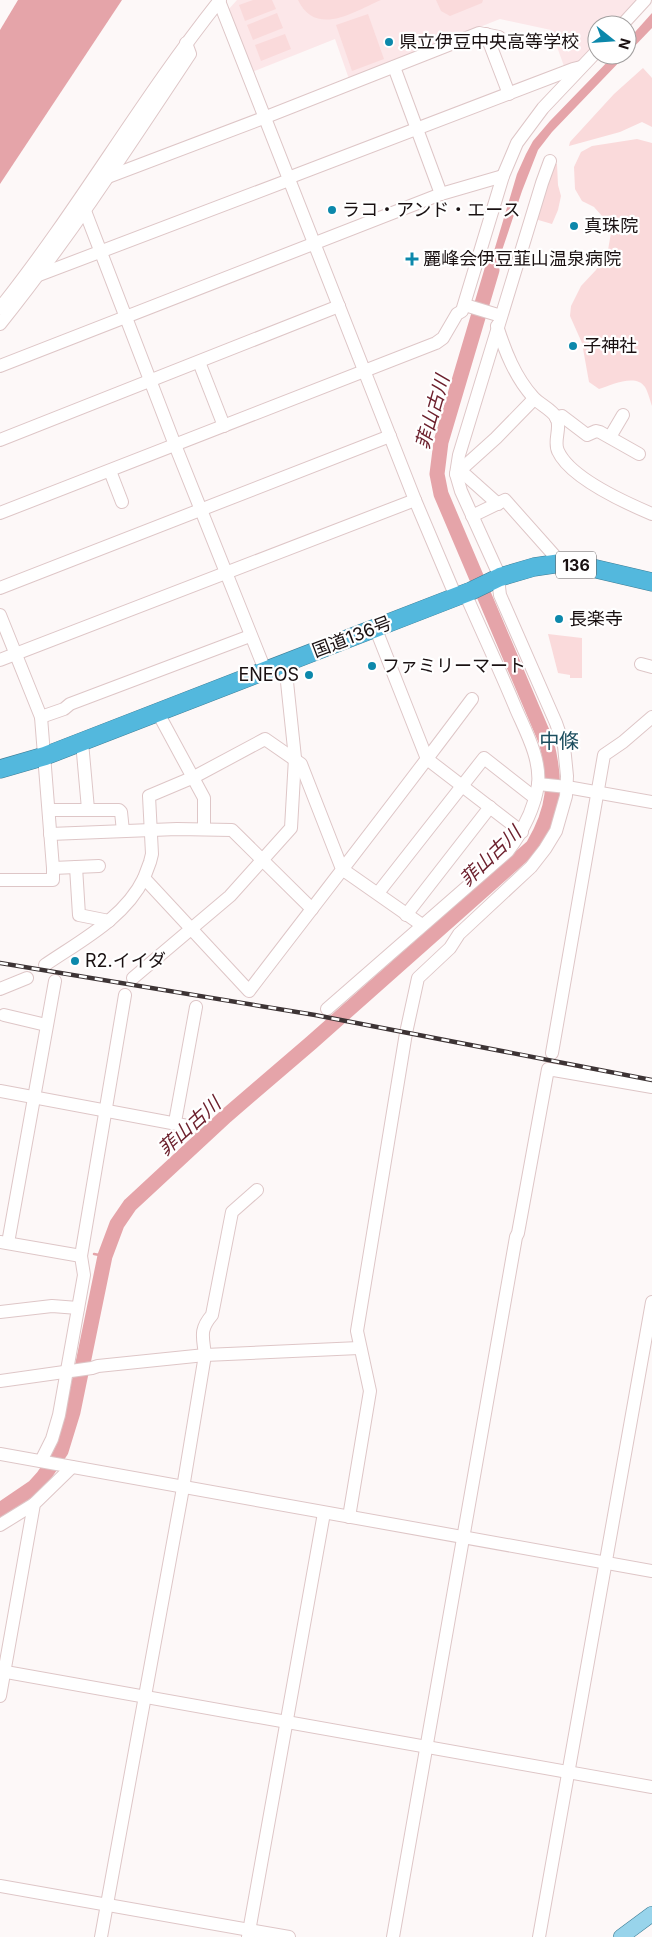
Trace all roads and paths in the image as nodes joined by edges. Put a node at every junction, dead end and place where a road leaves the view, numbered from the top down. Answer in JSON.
{"nodes":[{"id":1,"x":220,"y":0,"type":"edge"},
{"id":2,"x":645,"y":0,"type":"edge"},
{"id":3,"x":631,"y":15,"type":"edge"},
{"id":4,"x":486,"y":34,"type":"junction"},
{"id":5,"x":499,"y":37,"type":"dead end"},
{"id":6,"x":186,"y":43,"type":"junction"},
{"id":7,"x":587,"y":61,"type":"edge"},
{"id":8,"x":394,"y":67,"type":"junction"},
{"id":9,"x":581,"y":67,"type":"junction"},
{"id":10,"x":508,"y":94,"type":"junction"},
{"id":11,"x":266,"y":117,"type":"junction"},
{"id":12,"x":416,"y":130,"type":"junction"},
{"id":13,"x":550,"y":162,"type":"dead end"},
{"id":14,"x":503,"y":176,"type":"junction"},
{"id":15,"x":108,"y":177,"type":"junction"},
{"id":16,"x":288,"y":179,"type":"junction"},
{"id":17,"x":441,"y":194,"type":"junction"},
{"id":18,"x":85,"y":210,"type":"junction"},
{"id":19,"x":316,"y":243,"type":"junction"},
{"id":20,"x":102,"y":252,"type":"junction"},
{"id":21,"x":39,"y":275,"type":"junction"},
{"id":22,"x":465,"y":305,"type":"junction"},
{"id":23,"x":339,"y":306,"type":"junction"},
{"id":24,"x":0,"y":308,"type":"edge"},
{"id":25,"x":127,"y":317,"type":"junction"},
{"id":26,"x":498,"y":318,"type":"junction"},
{"id":27,"x":0,"y":324,"type":"edge"},
{"id":28,"x":505,"y":349,"type":"junction"},
{"id":29,"x":199,"y":362,"type":"junction"},
{"id":30,"x":0,"y":366,"type":"edge"},
{"id":31,"x":365,"y":371,"type":"junction"},
{"id":32,"x":482,"y":378,"type":"junction"},
{"id":33,"x":151,"y":381,"type":"junction"},
{"id":34,"x":534,"y":399,"type":"junction"},
{"id":35,"x":623,"y":415,"type":"dead end"},
{"id":36,"x":556,"y":418,"type":"junction"},
{"id":37,"x":224,"y":426,"type":"junction"},
{"id":38,"x":390,"y":436,"type":"junction"},
{"id":39,"x":610,"y":437,"type":"junction"},
{"id":40,"x":0,"y":440,"type":"edge"},
{"id":41,"x":176,"y":445,"type":"junction"},
{"id":42,"x":639,"y":454,"type":"dead end"},
{"id":43,"x":110,"y":470,"type":"junction"},
{"id":44,"x":459,"y":472,"type":"junction"},
{"id":45,"x":415,"y":500,"type":"junction"},
{"id":46,"x":122,"y":502,"type":"dead end"},
{"id":47,"x":498,"y":504,"type":"junction"},
{"id":48,"x":201,"y":509,"type":"junction"},
{"id":49,"x":0,"y":513,"type":"edge"},
{"id":50,"x":652,"y":514,"type":"edge"},
{"id":51,"x":472,"y":516,"type":"junction"},
{"id":52,"x":561,"y":563,"type":"junction"},
{"id":53,"x":226,"y":573,"type":"junction"},
{"id":54,"x":496,"y":579,"type":"junction"},
{"id":55,"x":652,"y":582,"type":"edge"},
{"id":56,"x":0,"y":588,"type":"edge"},
{"id":57,"x":464,"y":594,"type":"junction"},
{"id":58,"x":0,"y":615,"type":"edge"},
{"id":59,"x":375,"y":627,"type":"junction"},
{"id":60,"x":250,"y":636,"type":"junction"},
{"id":61,"x":16,"y":654,"type":"junction"},
{"id":62,"x":0,"y":660,"type":"edge"},
{"id":63,"x":285,"y":663,"type":"junction"},
{"id":64,"x":265,"y":670,"type":"junction"},
{"id":65,"x":472,"y":699,"type":"dead end"},
{"id":66,"x":158,"y":713,"type":"junction"},
{"id":67,"x":41,"y":718,"type":"junction"},
{"id":68,"x":652,"y":718,"type":"edge"},
{"id":69,"x":82,"y":742,"type":"junction"},
{"id":70,"x":45,"y":756,"type":"junction"},
{"id":71,"x":295,"y":758,"type":"junction"},
{"id":72,"x":427,"y":759,"type":"junction"},
{"id":73,"x":0,"y":770,"type":"edge"},
{"id":74,"x":194,"y":777,"type":"junction"},
{"id":75,"x":539,"y":784,"type":"junction"},
{"id":76,"x":462,"y":785,"type":"junction"},
{"id":77,"x":566,"y":786,"type":"junction"},
{"id":78,"x":598,"y":792,"type":"junction"},
{"id":79,"x":535,"y":798,"type":"junction"},
{"id":80,"x":652,"y":802,"type":"edge"},
{"id":81,"x":490,"y":807,"type":"junction"},
{"id":82,"x":88,"y":809,"type":"junction"},
{"id":83,"x":50,"y":810,"type":"junction"},
{"id":84,"x":204,"y":829,"type":"junction"},
{"id":85,"x":152,"y":830,"type":"junction"},
{"id":86,"x":123,"y":831,"type":"junction"},
{"id":87,"x":522,"y":832,"type":"junction"},
{"id":88,"x":50,"y":834,"type":"junction"},
{"id":89,"x":262,"y":860,"type":"junction"},
{"id":90,"x":100,"y":866,"type":"dead end"},
{"id":91,"x":76,"y":867,"type":"junction"},
{"id":92,"x":54,"y":868,"type":"junction"},
{"id":93,"x":342,"y":869,"type":"junction"},
{"id":94,"x":144,"y":878,"type":"junction"},
{"id":95,"x":0,"y":880,"type":"edge"},
{"id":96,"x":378,"y":894,"type":"junction"},
{"id":97,"x":312,"y":909,"type":"junction"},
{"id":98,"x":406,"y":914,"type":"junction"},
{"id":99,"x":109,"y":921,"type":"junction"},
{"id":100,"x":422,"y":925,"type":"junction"},
{"id":101,"x":190,"y":928,"type":"junction"},
{"id":102,"x":45,"y":965,"type":"dead end"},
{"id":103,"x":27,"y":978,"type":"dead end"},
{"id":104,"x":133,"y":978,"type":"dead end"},
{"id":105,"x":55,"y":981,"type":"dead end"},
{"id":106,"x":0,"y":990,"type":"edge"},
{"id":107,"x":125,"y":995,"type":"dead end"},
{"id":108,"x":196,"y":1007,"type":"dead end"},
{"id":109,"x":327,"y":1009,"type":"dead end"},
{"id":110,"x":4,"y":1015,"type":"dead end"},
{"id":111,"x":46,"y":1025,"type":"junction"},
{"id":112,"x":552,"y":1053,"type":"dead end"},
{"id":113,"x":652,"y":1087,"type":"edge"},
{"id":114,"x":0,"y":1091,"type":"edge"},
{"id":115,"x":33,"y":1097,"type":"junction"},
{"id":116,"x":105,"y":1110,"type":"junction"},
{"id":117,"x":205,"y":1116,"type":"dead end"},
{"id":118,"x":175,"y":1122,"type":"junction"},
{"id":119,"x":257,"y":1190,"type":"dead end"},
{"id":120,"x":4,"y":1243,"type":"edge"},
{"id":121,"x":81,"y":1256,"type":"junction"},
{"id":122,"x":652,"y":1302,"type":"edge"},
{"id":123,"x":78,"y":1308,"type":"junction"},
{"id":124,"x":0,"y":1312,"type":"edge"},
{"id":125,"x":359,"y":1348,"type":"junction"},
{"id":126,"x":205,"y":1355,"type":"junction"},
{"id":127,"x":69,"y":1371,"type":"junction"},
{"id":128,"x":0,"y":1381,"type":"edge"},
{"id":129,"x":0,"y":1454,"type":"edge"},
{"id":130,"x":42,"y":1461,"type":"junction"},
{"id":131,"x":70,"y":1467,"type":"junction"},
{"id":132,"x":183,"y":1488,"type":"junction"},
{"id":133,"x":34,"y":1504,"type":"junction"},
{"id":134,"x":324,"y":1513,"type":"junction"},
{"id":135,"x":349,"y":1517,"type":"junction"},
{"id":136,"x":0,"y":1525,"type":"edge"},
{"id":137,"x":462,"y":1538,"type":"junction"},
{"id":138,"x":605,"y":1562,"type":"junction"},
{"id":139,"x":652,"y":1571,"type":"edge"},
{"id":140,"x":2,"y":1671,"type":"edge"},
{"id":141,"x":0,"y":1696,"type":"edge"},
{"id":142,"x":145,"y":1696,"type":"junction"},
{"id":143,"x":286,"y":1722,"type":"junction"},
{"id":144,"x":426,"y":1747,"type":"junction"},
{"id":145,"x":568,"y":1772,"type":"junction"},
{"id":146,"x":652,"y":1787,"type":"edge"},
{"id":147,"x":0,"y":1886,"type":"edge"},
{"id":148,"x":107,"y":1904,"type":"junction"},
{"id":149,"x":652,"y":1914,"type":"edge"},
{"id":150,"x":249,"y":1933,"type":"edge"},
{"id":151,"x":101,"y":1937,"type":"edge"},
{"id":152,"x":289,"y":1937,"type":"edge"},
{"id":153,"x":393,"y":1937,"type":"edge"},
{"id":154,"x":540,"y":1937,"type":"edge"},
{"id":155,"x":621,"y":1937,"type":"edge"}],
"edges":[{"from":1,"to":6,"type":"street"},
{"from":1,"to":11,"type":"street"},
{"from":2,"to":3,"type":"street"},
{"from":4,"to":5,"type":"street"},
{"from":4,"to":8,"type":"street"},
{"from":4,"to":10,"type":"street"},
{"from":6,"to":15,"type":"street"},
{"from":6,"to":24,"type":"street"},
{"from":7,"to":9,"type":"street"},
{"from":8,"to":11,"type":"street"},
{"from":8,"to":12,"type":"street"},
{"from":9,"to":10,"type":"street"},
{"from":9,"to":14,"type":"street"},
{"from":10,"to":12,"type":"street"},
{"from":11,"to":15,"type":"street"},
{"from":11,"to":16,"type":"street"},
{"from":12,"to":16,"type":"street"},
{"from":12,"to":17,"type":"street"},
{"from":13,"to":26,"type":"street"},
{"from":14,"to":17,"type":"street"},
{"from":14,"to":22,"type":"street"},
{"from":15,"to":18,"type":"street"},
{"from":16,"to":19,"type":"street"},
{"from":16,"to":20,"type":"street"},
{"from":17,"to":19,"type":"street"},
{"from":18,"to":20,"type":"street"},
{"from":18,"to":21,"type":"street"},
{"from":19,"to":23,"type":"street"},
{"from":19,"to":25,"type":"street"},
{"from":20,"to":21,"type":"street"},
{"from":20,"to":25,"type":"street"},
{"from":21,"to":27,"type":"street"},
{"from":22,"to":26,"type":"street"},
{"from":22,"to":31,"type":"street"},
{"from":23,"to":29,"type":"street"},
{"from":23,"to":31,"type":"street"},
{"from":25,"to":30,"type":"street"},
{"from":25,"to":33,"type":"street"},
{"from":26,"to":28,"type":"street"},
{"from":26,"to":32,"type":"street"},
{"from":28,"to":32,"type":"street"},
{"from":28,"to":34,"type":"street"},
{"from":29,"to":33,"type":"street"},
{"from":29,"to":37,"type":"street"},
{"from":31,"to":37,"type":"street"},
{"from":31,"to":38,"type":"street"},
{"from":32,"to":44,"type":"street"},
{"from":33,"to":40,"type":"street"},
{"from":33,"to":41,"type":"street"},
{"from":34,"to":36,"type":"street"},
{"from":34,"to":44,"type":"street"},
{"from":35,"to":39,"type":"street"},
{"from":36,"to":39,"type":"street"},
{"from":36,"to":50,"type":"street"},
{"from":37,"to":41,"type":"street"},
{"from":38,"to":45,"type":"street"},
{"from":38,"to":48,"type":"street"},
{"from":39,"to":42,"type":"street"},
{"from":41,"to":43,"type":"street"},
{"from":41,"to":48,"type":"street"},
{"from":43,"to":46,"type":"street"},
{"from":43,"to":49,"type":"street"},
{"from":44,"to":47,"type":"street"},
{"from":44,"to":51,"type":"street"},
{"from":45,"to":53,"type":"street"},
{"from":45,"to":57,"type":"street"},
{"from":47,"to":51,"type":"street"},
{"from":47,"to":52,"type":"street"},
{"from":48,"to":53,"type":"street"},
{"from":48,"to":56,"type":"street"},
{"from":51,"to":54,"type":"street"},
{"from":52,"to":54,"type":"highway","name":"国道136号","number":"136"},
{"from":52,"to":55,"type":"highway","name":"国道136号","number":"136"},
{"from":53,"to":60,"type":"street"},
{"from":53,"to":61,"type":"street"},
{"from":54,"to":57,"type":"highway","name":"国道136号","number":"136"},
{"from":54,"to":77,"type":"street"},
{"from":57,"to":59,"type":"highway","name":"国道136号","number":"136"},
{"from":57,"to":75,"type":"street"},
{"from":58,"to":61,"type":"street"},
{"from":59,"to":63,"type":"highway","name":"国道136号","number":"136"},
{"from":59,"to":72,"type":"street"},
{"from":60,"to":64,"type":"street"},
{"from":60,"to":67,"type":"street"},
{"from":61,"to":62,"type":"street"},
{"from":61,"to":67,"type":"street"},
{"from":63,"to":64,"type":"highway","name":"国道136号","number":"136"},
{"from":63,"to":71,"type":"street"},
{"from":64,"to":66,"type":"highway","name":"国道136号","number":"136"},
{"from":65,"to":72,"type":"street"},
{"from":66,"to":69,"type":"highway","name":"国道136号","number":"136"},
{"from":66,"to":74,"type":"street"},
{"from":67,"to":70,"type":"street"},
{"from":68,"to":78,"type":"street"},
{"from":69,"to":70,"type":"highway","name":"国道136号","number":"136"},
{"from":69,"to":82,"type":"street"},
{"from":70,"to":73,"type":"highway","name":"国道136号","number":"136"},
{"from":70,"to":83,"type":"street"},
{"from":71,"to":74,"type":"street"},
{"from":71,"to":89,"type":"street"},
{"from":71,"to":93,"type":"street"},
{"from":72,"to":76,"type":"street"},
{"from":72,"to":93,"type":"street"},
{"from":74,"to":84,"type":"street"},
{"from":74,"to":85,"type":"street"},
{"from":75,"to":77,"type":"street"},
{"from":75,"to":79,"type":"street"},
{"from":76,"to":79,"type":"street"},
{"from":76,"to":81,"type":"street"},
{"from":76,"to":96,"type":"street"},
{"from":77,"to":78,"type":"street"},
{"from":77,"to":125,"type":"street"},
{"from":78,"to":80,"type":"street"},
{"from":78,"to":112,"type":"street"},
{"from":79,"to":87,"type":"street"},
{"from":81,"to":87,"type":"street"},
{"from":81,"to":98,"type":"street"},
{"from":82,"to":83,"type":"street"},
{"from":82,"to":86,"type":"street"},
{"from":83,"to":88,"type":"street"},
{"from":84,"to":85,"type":"street"},
{"from":84,"to":89,"type":"street"},
{"from":85,"to":86,"type":"street"},
{"from":85,"to":94,"type":"street"},
{"from":86,"to":88,"type":"street"},
{"from":87,"to":100,"type":"street"},
{"from":88,"to":92,"type":"street"},
{"from":89,"to":97,"type":"street"},
{"from":89,"to":101,"type":"street"},
{"from":90,"to":91,"type":"street"},
{"from":91,"to":92,"type":"street"},
{"from":91,"to":99,"type":"street"},
{"from":92,"to":95,"type":"street"},
{"from":93,"to":96,"type":"street"},
{"from":93,"to":97,"type":"street"},
{"from":94,"to":99,"type":"street"},
{"from":94,"to":101,"type":"street"},
{"from":96,"to":98,"type":"street"},
{"from":97,"to":101,"type":"street"},
{"from":98,"to":100,"type":"street"},
{"from":99,"to":102,"type":"street"},
{"from":100,"to":109,"type":"street"},
{"from":101,"to":104,"type":"street"},
{"from":103,"to":106,"type":"street"},
{"from":105,"to":111,"type":"street"},
{"from":107,"to":116,"type":"street"},
{"from":108,"to":118,"type":"street"},
{"from":110,"to":111,"type":"street"},
{"from":111,"to":115,"type":"street"},
{"from":113,"to":137,"type":"street"},
{"from":114,"to":115,"type":"street"},
{"from":115,"to":116,"type":"street"},
{"from":115,"to":120,"type":"street"},
{"from":116,"to":118,"type":"street"},
{"from":116,"to":121,"type":"street"},
{"from":117,"to":118,"type":"street"},
{"from":119,"to":126,"type":"street"},
{"from":120,"to":121,"type":"street"},
{"from":121,"to":123,"type":"street"},
{"from":122,"to":138,"type":"street"},
{"from":123,"to":124,"type":"street"},
{"from":123,"to":127,"type":"street"},
{"from":125,"to":126,"type":"street"},
{"from":125,"to":135,"type":"street"},
{"from":126,"to":127,"type":"street"},
{"from":126,"to":132,"type":"street"},
{"from":127,"to":128,"type":"street"},
{"from":127,"to":130,"type":"street"},
{"from":129,"to":130,"type":"street"},
{"from":130,"to":131,"type":"street"},
{"from":131,"to":132,"type":"street"},
{"from":131,"to":133,"type":"street"},
{"from":132,"to":134,"type":"street"},
{"from":132,"to":142,"type":"street"},
{"from":133,"to":136,"type":"street"},
{"from":133,"to":140,"type":"street"},
{"from":134,"to":135,"type":"street"},
{"from":134,"to":143,"type":"street"},
{"from":135,"to":137,"type":"street"},
{"from":137,"to":138,"type":"street"},
{"from":137,"to":144,"type":"street"},
{"from":138,"to":139,"type":"street"},
{"from":138,"to":145,"type":"street"},
{"from":140,"to":141,"type":"street"},
{"from":140,"to":142,"type":"street"},
{"from":142,"to":143,"type":"street"},
{"from":142,"to":148,"type":"street"},
{"from":143,"to":144,"type":"street"},
{"from":143,"to":150,"type":"street"},
{"from":144,"to":145,"type":"street"},
{"from":144,"to":153,"type":"street"},
{"from":145,"to":146,"type":"street"},
{"from":145,"to":154,"type":"street"},
{"from":147,"to":148,"type":"street"},
{"from":148,"to":150,"type":"street"},
{"from":148,"to":151,"type":"street"},
{"from":149,"to":155,"type":"main road"},
{"from":150,"to":152,"type":"street"}]}
